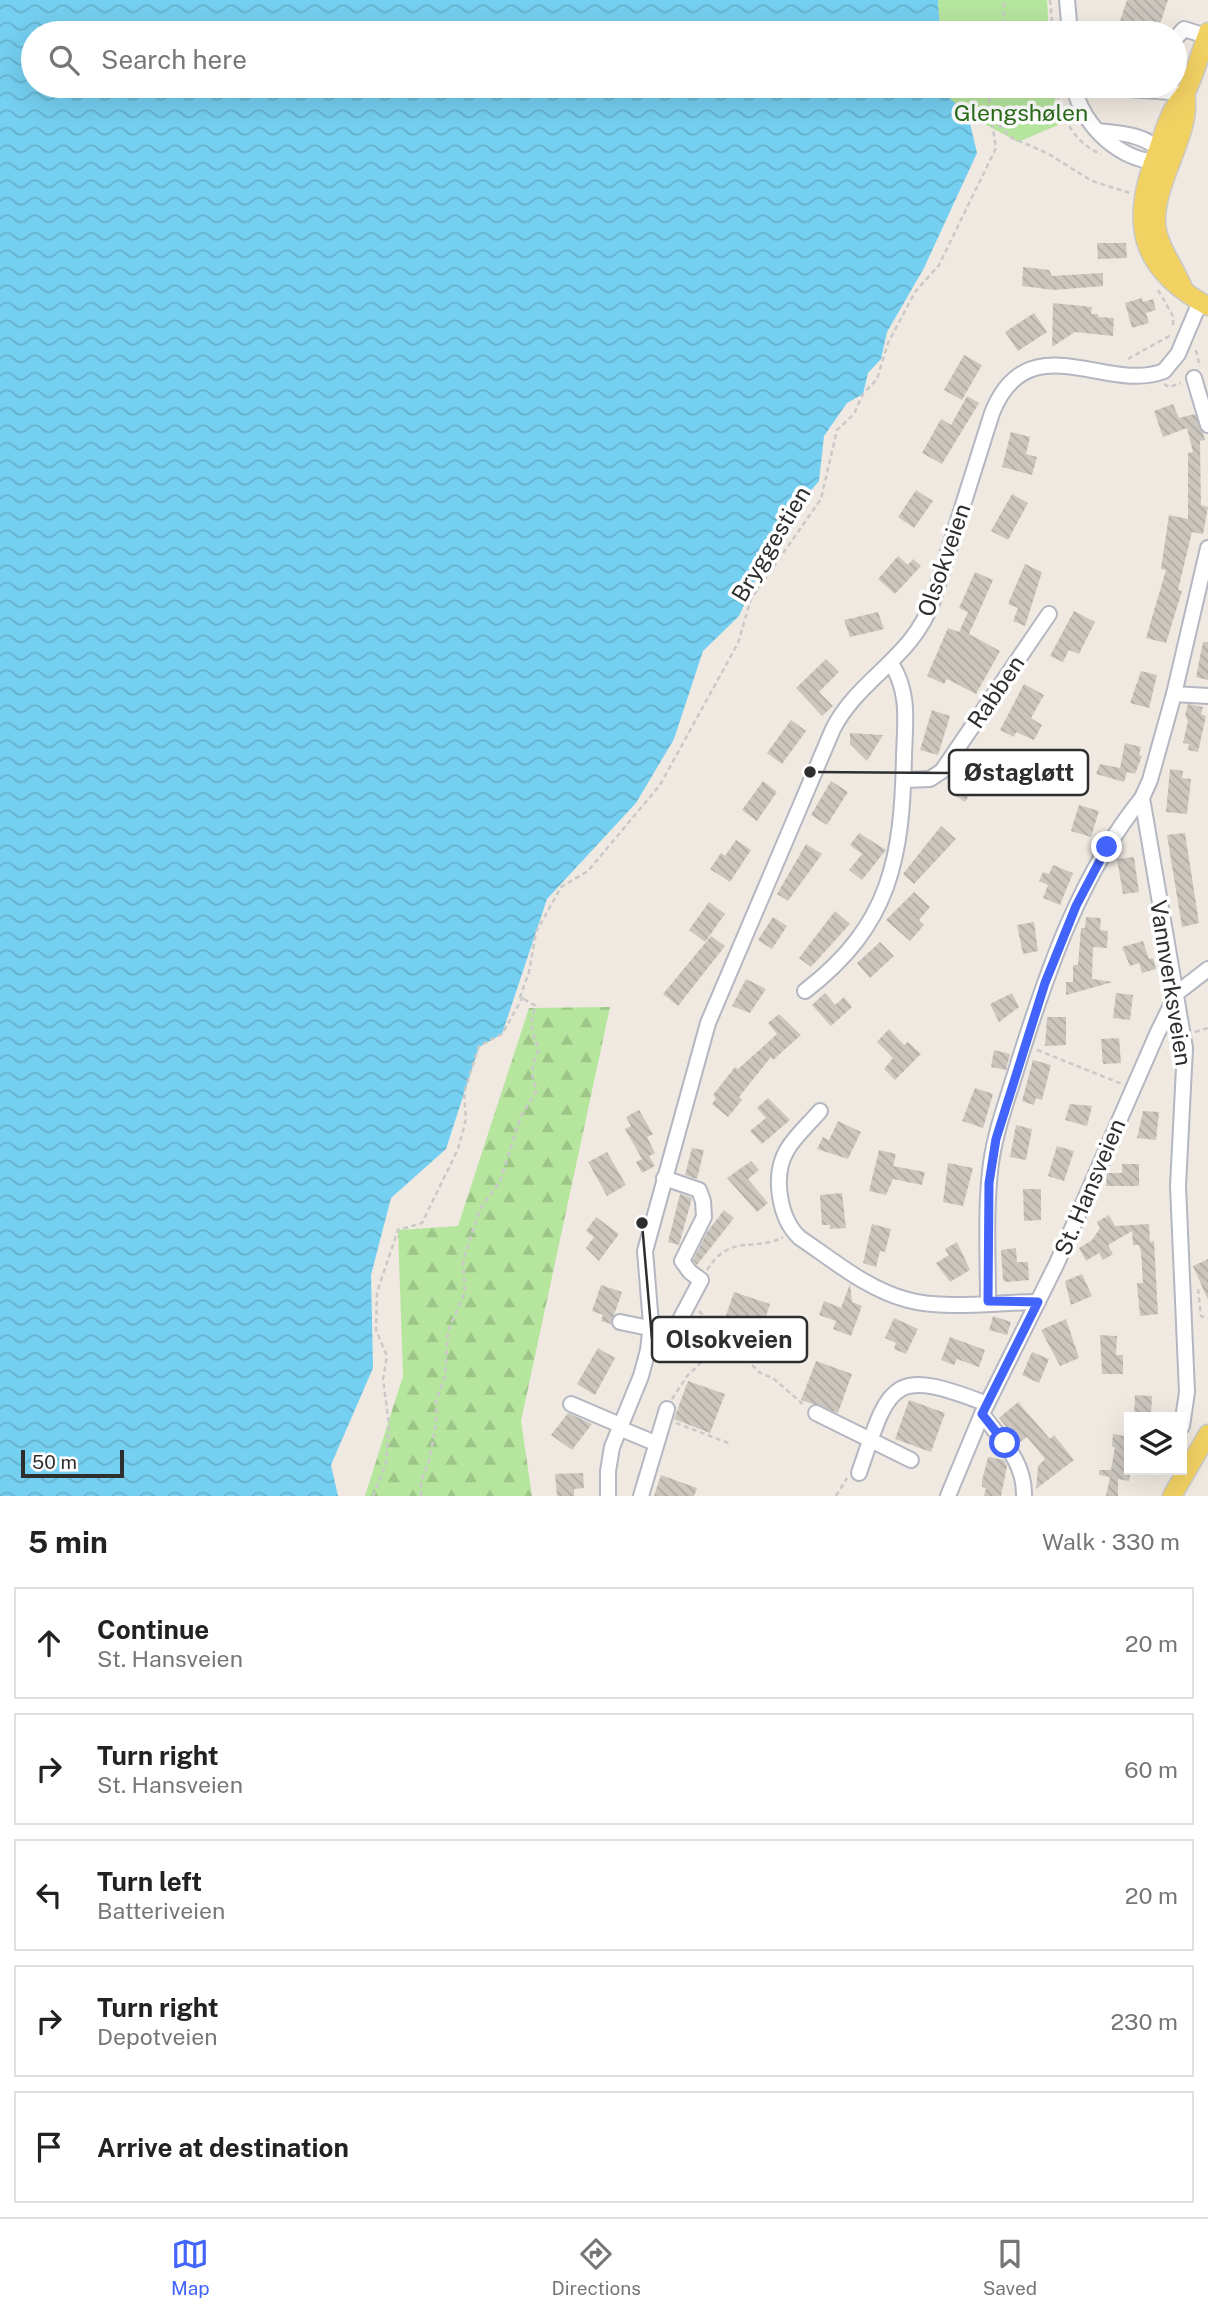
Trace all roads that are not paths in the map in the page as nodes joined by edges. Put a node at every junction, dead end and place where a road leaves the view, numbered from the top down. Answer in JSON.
{"nodes":[{"id":1,"x":1067,"y":0,"type":"edge"},
{"id":2,"x":1069,"y":21,"type":"edge"},
{"id":3,"x":1187,"y":30,"type":"edge"},
{"id":4,"x":1207,"y":34,"type":"edge"},
{"id":5,"x":1187,"y":88,"type":"edge"},
{"id":6,"x":1078,"y":98,"type":"edge"},
{"id":7,"x":1186,"y":98,"type":"edge"},
{"id":8,"x":1160,"y":157,"type":"junction"},
{"id":9,"x":1204,"y":304,"type":"edge"},
{"id":10,"x":1195,"y":380,"type":"road end"},
{"id":11,"x":1208,"y":425,"type":"edge"},
{"id":12,"x":1208,"y":548,"type":"edge"},
{"id":13,"x":1049,"y":614,"type":"dead end"},
{"id":14,"x":891,"y":663,"type":"junction"},
{"id":15,"x":1174,"y":694,"type":"junction"},
{"id":16,"x":1208,"y":696,"type":"edge"},
{"id":17,"x":904,"y":780,"type":"junction"},
{"id":18,"x":1142,"y":797,"type":"junction"},
{"id":19,"x":1208,"y":969,"type":"edge"},
{"id":20,"x":805,"y":991,"type":"dead end"},
{"id":21,"x":1177,"y":993,"type":"junction"},
{"id":22,"x":820,"y":1111,"type":"dead end"},
{"id":23,"x":664,"y":1178,"type":"junction"},
{"id":24,"x":988,"y":1301,"type":"junction"},
{"id":25,"x":1038,"y":1302,"type":"junction"},
{"id":26,"x":620,"y":1322,"type":"dead end"},
{"id":27,"x":650,"y":1329,"type":"junction"},
{"id":28,"x":673,"y":1334,"type":"junction"},
{"id":29,"x":728,"y":1342,"type":"road end"},
{"id":30,"x":571,"y":1404,"type":"dead end"},
{"id":31,"x":985,"y":1409,"type":"junction"},
{"id":32,"x":1184,"y":1412,"type":"edge"},
{"id":33,"x":816,"y":1413,"type":"road end"},
{"id":34,"x":665,"y":1414,"type":"road end"},
{"id":35,"x":620,"y":1426,"type":"junction"},
{"id":36,"x":1208,"y":1434,"type":"edge"},
{"id":37,"x":870,"y":1441,"type":"junction"},
{"id":38,"x":655,"y":1443,"type":"junction"},
{"id":39,"x":911,"y":1460,"type":"dead end"},
{"id":40,"x":859,"y":1473,"type":"dead end"},
{"id":41,"x":608,"y":1496,"type":"edge"},
{"id":42,"x":641,"y":1496,"type":"edge"},
{"id":43,"x":948,"y":1496,"type":"edge"},
{"id":44,"x":1024,"y":1496,"type":"edge"},
{"id":45,"x":1172,"y":1496,"type":"edge"}],
"edges":[{"from":1,"to":2,"type":"street"},
{"from":3,"to":4,"type":"street"},
{"from":4,"to":5,"type":"main road"},
{"from":6,"to":8,"type":"street"},
{"from":7,"to":8,"type":"main road"},
{"from":8,"to":9,"type":"main road"},
{"from":9,"to":14,"type":"street","name":"Olsokveien"},
{"from":10,"to":11,"type":"street"},
{"from":12,"to":15,"type":"street","name":"Vannverksveien"},
{"from":13,"to":17,"type":"street","name":"Rabben"},
{"from":14,"to":17,"type":"street"},
{"from":14,"to":23,"type":"street","name":"Olsokveien"},
{"from":15,"to":16,"type":"street"},
{"from":15,"to":18,"type":"street","name":"Vannverksveien"},
{"from":17,"to":20,"type":"street"},
{"from":18,"to":21,"type":"street","name":"Vannverksveien"},
{"from":18,"to":24,"type":"street"},
{"from":19,"to":21,"type":"street","name":"St. Hansveien"},
{"from":21,"to":25,"type":"street","name":"St. Hansveien"},
{"from":21,"to":32,"type":"street","name":"Vannverksveien"},
{"from":22,"to":24,"type":"street"},
{"from":23,"to":27,"type":"street","name":"Olsokveien"},
{"from":23,"to":28,"type":"street"},
{"from":24,"to":25,"type":"street"},
{"from":25,"to":31,"type":"street","name":"St. Hansveien"},
{"from":26,"to":27,"type":"street"},
{"from":27,"to":28,"type":"street"},
{"from":27,"to":35,"type":"street","name":"Olsokveien"},
{"from":28,"to":29,"type":"street"},
{"from":30,"to":35,"type":"street"},
{"from":31,"to":37,"type":"street"},
{"from":31,"to":43,"type":"street","name":"St. Hansveien"},
{"from":31,"to":44,"type":"street"},
{"from":33,"to":37,"type":"street"},
{"from":34,"to":38,"type":"street"},
{"from":35,"to":38,"type":"street"},
{"from":35,"to":41,"type":"street","name":"Olsokveien"},
{"from":36,"to":45,"type":"main road"},
{"from":37,"to":39,"type":"street"},
{"from":37,"to":40,"type":"street"},
{"from":38,"to":42,"type":"street"}]}
